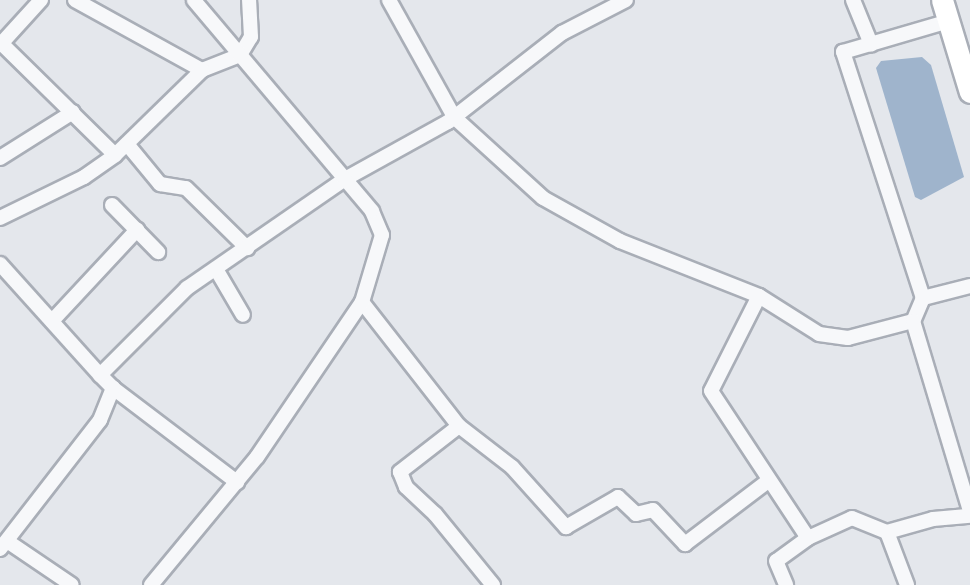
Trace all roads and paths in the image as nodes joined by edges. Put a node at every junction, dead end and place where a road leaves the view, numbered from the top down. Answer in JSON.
{"nodes":[{"id":1,"x":41,"y":0,"type":"edge"},
{"id":2,"x":75,"y":0,"type":"edge"},
{"id":3,"x":194,"y":0,"type":"edge"},
{"id":4,"x":249,"y":0,"type":"edge"},
{"id":5,"x":389,"y":0,"type":"edge"},
{"id":6,"x":626,"y":0,"type":"edge"},
{"id":7,"x":853,"y":0,"type":"edge"},
{"id":8,"x":942,"y":0,"type":"edge"},
{"id":9,"x":949,"y":21,"type":"junction"},
{"id":10,"x":1,"y":44,"type":"edge"},
{"id":11,"x":871,"y":44,"type":"junction"},
{"id":12,"x":240,"y":55,"type":"junction"},
{"id":13,"x":202,"y":70,"type":"junction"},
{"id":14,"x":970,"y":92,"type":"edge"},
{"id":15,"x":73,"y":112,"type":"junction"},
{"id":16,"x":454,"y":117,"type":"junction"},
{"id":17,"x":128,"y":144,"type":"junction"},
{"id":18,"x":115,"y":154,"type":"junction"},
{"id":19,"x":0,"y":158,"type":"edge"},
{"id":20,"x":345,"y":179,"type":"junction"},
{"id":21,"x":112,"y":205,"type":"dead end"},
{"id":22,"x":0,"y":218,"type":"edge"},
{"id":23,"x":137,"y":230,"type":"junction"},
{"id":24,"x":247,"y":248,"type":"junction"},
{"id":25,"x":158,"y":252,"type":"dead end"},
{"id":26,"x":0,"y":264,"type":"edge"},
{"id":27,"x":216,"y":269,"type":"junction"},
{"id":28,"x":970,"y":286,"type":"edge"},
{"id":29,"x":759,"y":296,"type":"junction"},
{"id":30,"x":923,"y":298,"type":"junction"},
{"id":31,"x":362,"y":302,"type":"junction"},
{"id":32,"x":243,"y":315,"type":"dead end"},
{"id":33,"x":52,"y":321,"type":"junction"},
{"id":34,"x":914,"y":321,"type":"junction"},
{"id":35,"x":100,"y":375,"type":"junction"},
{"id":36,"x":113,"y":388,"type":"junction"},
{"id":37,"x":459,"y":426,"type":"junction"},
{"id":38,"x":768,"y":481,"type":"junction"},
{"id":39,"x":237,"y":483,"type":"junction"},
{"id":40,"x":970,"y":513,"type":"edge"},
{"id":41,"x":887,"y":532,"type":"junction"},
{"id":42,"x":808,"y":538,"type":"junction"},
{"id":43,"x":3,"y":545,"type":"edge"},
{"id":44,"x":72,"y":585,"type":"edge"},
{"id":45,"x":151,"y":585,"type":"edge"},
{"id":46,"x":493,"y":585,"type":"edge"},
{"id":47,"x":786,"y":585,"type":"edge"},
{"id":48,"x":907,"y":585,"type":"edge"}],
"edges":[{"from":1,"to":10,"type":"street"},
{"from":2,"to":13,"type":"street"},
{"from":3,"to":12,"type":"street"},
{"from":4,"to":12,"type":"street"},
{"from":5,"to":16,"type":"street"},
{"from":6,"to":16,"type":"street"},
{"from":7,"to":11,"type":"street"},
{"from":8,"to":9,"type":"main road"},
{"from":9,"to":11,"type":"street"},
{"from":9,"to":14,"type":"main road"},
{"from":10,"to":15,"type":"street"},
{"from":11,"to":30,"type":"street"},
{"from":12,"to":13,"type":"street"},
{"from":12,"to":20,"type":"street"},
{"from":13,"to":17,"type":"street"},
{"from":15,"to":18,"type":"street"},
{"from":15,"to":19,"type":"street"},
{"from":16,"to":20,"type":"street"},
{"from":16,"to":29,"type":"street"},
{"from":17,"to":18,"type":"street"},
{"from":17,"to":24,"type":"street"},
{"from":18,"to":22,"type":"street"},
{"from":20,"to":24,"type":"street"},
{"from":20,"to":31,"type":"street"},
{"from":21,"to":23,"type":"street"},
{"from":23,"to":25,"type":"street"},
{"from":23,"to":33,"type":"street"},
{"from":24,"to":27,"type":"street"},
{"from":26,"to":33,"type":"street"},
{"from":27,"to":32,"type":"street"},
{"from":27,"to":35,"type":"street"},
{"from":28,"to":30,"type":"street"},
{"from":29,"to":34,"type":"street"},
{"from":29,"to":38,"type":"street"},
{"from":30,"to":34,"type":"street"},
{"from":31,"to":37,"type":"street"},
{"from":31,"to":39,"type":"street"},
{"from":33,"to":35,"type":"street"},
{"from":34,"to":40,"type":"street"},
{"from":35,"to":36,"type":"street"},
{"from":36,"to":39,"type":"street"},
{"from":36,"to":43,"type":"street"},
{"from":37,"to":38,"type":"street"},
{"from":37,"to":46,"type":"street"},
{"from":38,"to":42,"type":"street"},
{"from":39,"to":45,"type":"street"},
{"from":40,"to":41,"type":"street"},
{"from":41,"to":42,"type":"street"},
{"from":41,"to":48,"type":"street"},
{"from":42,"to":47,"type":"street"},
{"from":43,"to":44,"type":"street"}]}
